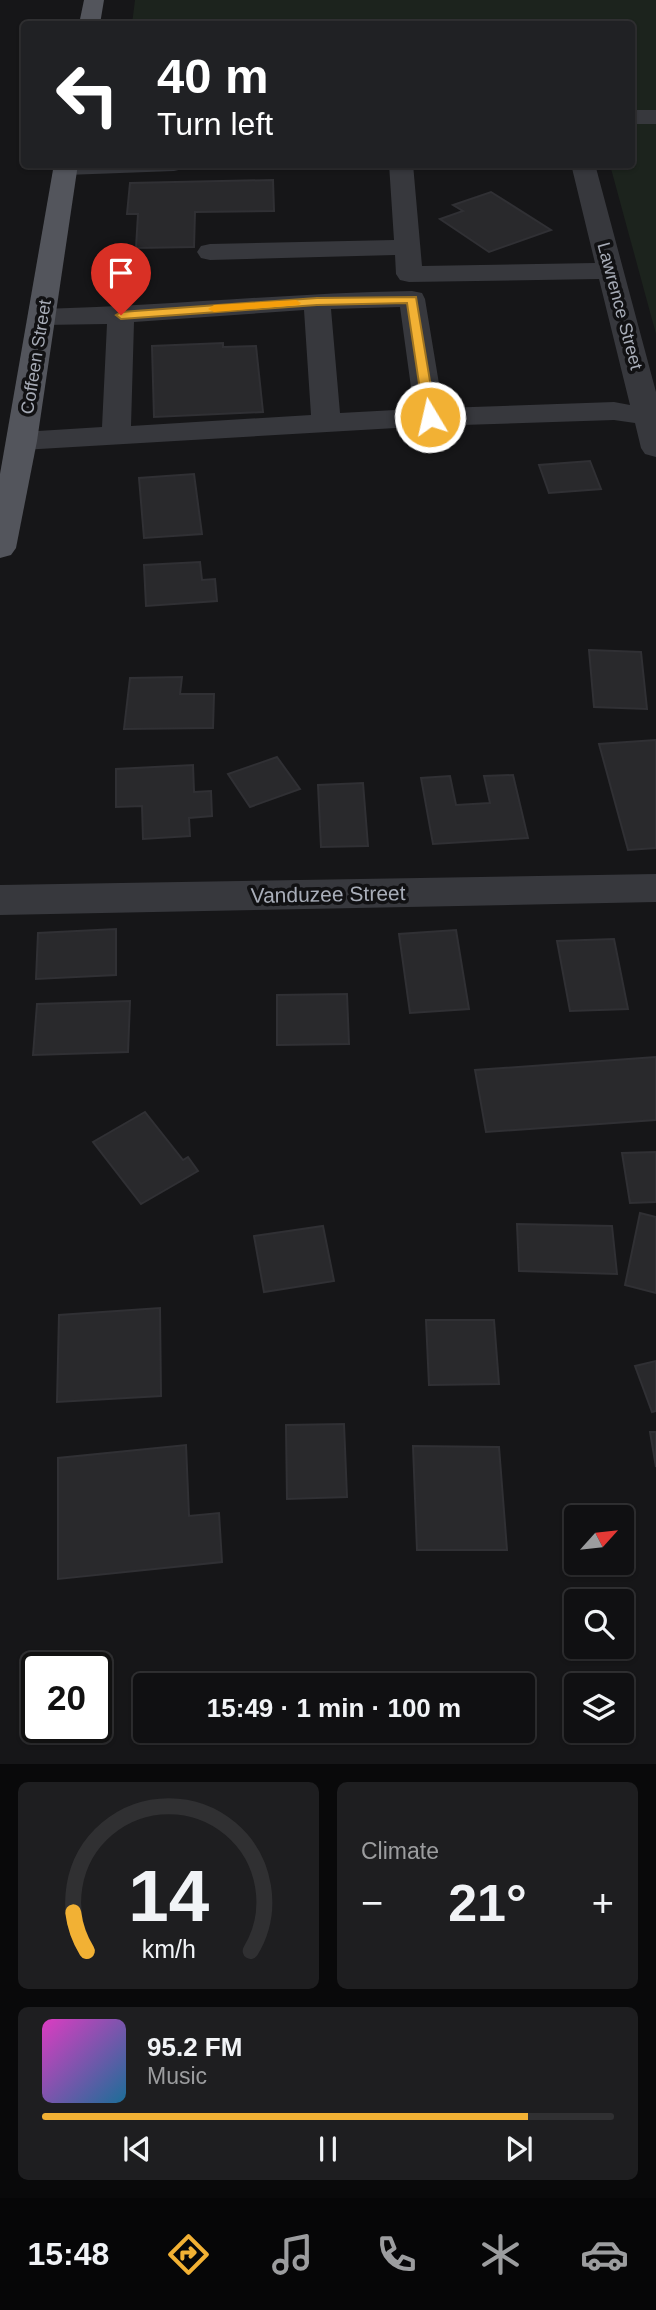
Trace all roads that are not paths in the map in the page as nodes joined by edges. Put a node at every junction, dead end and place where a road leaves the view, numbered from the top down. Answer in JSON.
{"nodes":[{"id":1,"x":94,"y":0,"type":"edge"},
{"id":2,"x":90,"y":21,"type":"edge"},
{"id":3,"x":635,"y":117,"type":"edge"},
{"id":4,"x":656,"y":117,"type":"edge"},
{"id":5,"x":66,"y":168,"type":"edge"},
{"id":6,"x":401,"y":168,"type":"edge"},
{"id":7,"x":584,"y":168,"type":"edge"},
{"id":8,"x":407,"y":247,"type":"junction"},
{"id":9,"x":210,"y":252,"type":"dead end"},
{"id":10,"x":611,"y":271,"type":"junction"},
{"id":11,"x":411,"y":286,"type":"junction"},
{"id":12,"x":317,"y":302,"type":"junction"},
{"id":13,"x":121,"y":315,"type":"junction"},
{"id":14,"x":43,"y":317,"type":"junction"},
{"id":15,"x":430,"y":417,"type":"junction"},
{"id":16,"x":653,"y":418,"type":"edge"},
{"id":17,"x":326,"y":422,"type":"junction"},
{"id":18,"x":116,"y":435,"type":"junction"},
{"id":19,"x":22,"y":441,"type":"junction"},
{"id":20,"x":656,"y":449,"type":"edge"},
{"id":21,"x":0,"y":548,"type":"edge"},
{"id":22,"x":656,"y":888,"type":"edge"},
{"id":23,"x":0,"y":900,"type":"edge"}],
"edges":[{"from":1,"to":2,"type":"main road"},
{"from":3,"to":4,"type":"street"},
{"from":5,"to":14,"type":"main road","name":"Coffeen Street"},
{"from":6,"to":8,"type":"street"},
{"from":7,"to":10,"type":"street","name":"Lawrence Street"},
{"from":8,"to":9,"type":"street"},
{"from":8,"to":11,"type":"street"},
{"from":10,"to":11,"type":"street"},
{"from":10,"to":16,"type":"street","name":"Lawrence Street"},
{"from":11,"to":12,"type":"street"},
{"from":11,"to":15,"type":"street"},
{"from":12,"to":13,"type":"street"},
{"from":12,"to":17,"type":"street"},
{"from":13,"to":14,"type":"street"},
{"from":13,"to":18,"type":"street"},
{"from":14,"to":19,"type":"main road","name":"Coffeen Street"},
{"from":15,"to":16,"type":"street"},
{"from":15,"to":17,"type":"street"},
{"from":16,"to":20,"type":"street","name":"Lawrence Street"},
{"from":17,"to":18,"type":"street"},
{"from":18,"to":19,"type":"street"},
{"from":19,"to":21,"type":"main road","name":"Coffeen Street"},
{"from":22,"to":23,"type":"street","name":"Vanduzee Street"}]}
